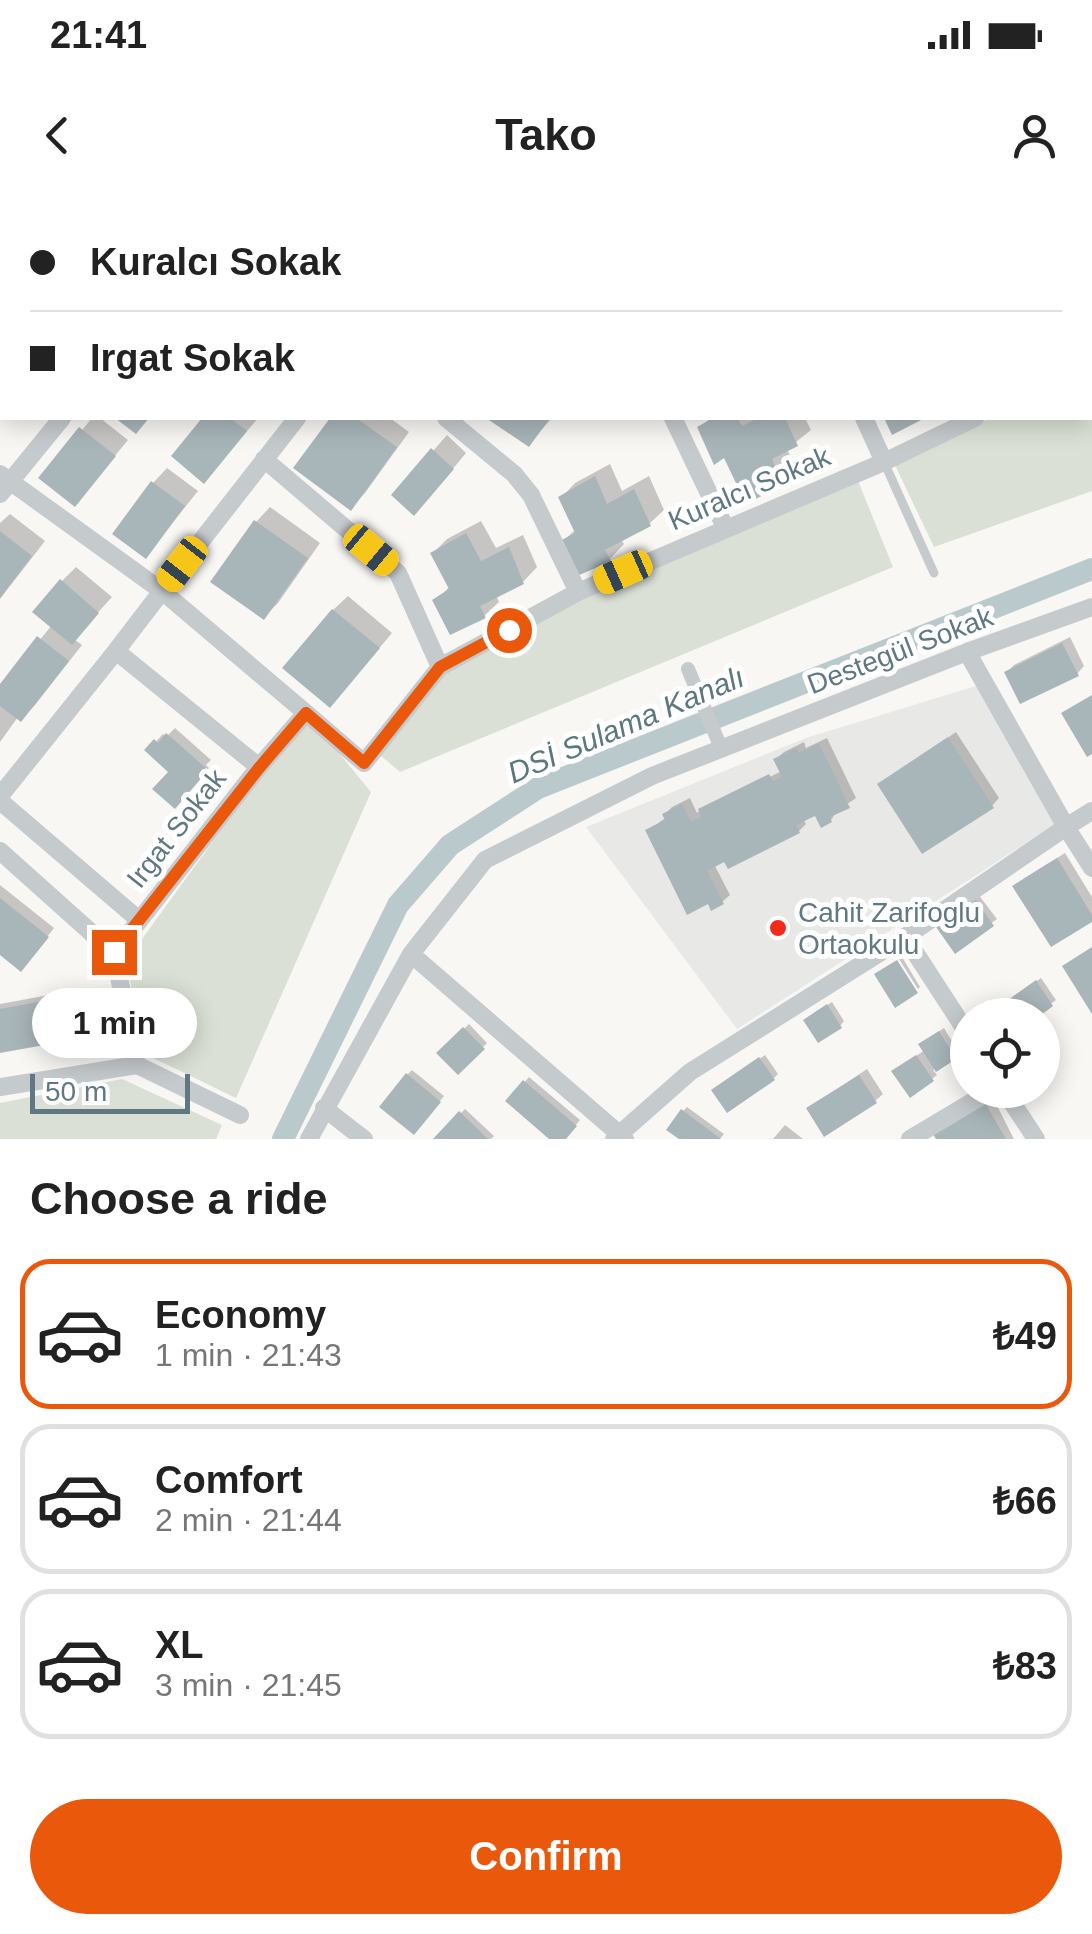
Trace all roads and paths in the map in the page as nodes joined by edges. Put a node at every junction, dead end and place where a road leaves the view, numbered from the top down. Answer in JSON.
{"nodes":[{"id":1,"x":60,"y":420,"type":"edge"},
{"id":2,"x":295,"y":420,"type":"edge"},
{"id":3,"x":448,"y":420,"type":"edge"},
{"id":4,"x":673,"y":420,"type":"edge"},
{"id":5,"x":865,"y":420,"type":"edge"},
{"id":6,"x":971,"y":420,"type":"edge"},
{"id":7,"x":264,"y":459,"type":"junction"},
{"id":8,"x":884,"y":462,"type":"junction"},
{"id":9,"x":4,"y":483,"type":"edge"},
{"id":10,"x":726,"y":527,"type":"junction"},
{"id":11,"x":934,"y":573,"type":"dead end"},
{"id":12,"x":162,"y":591,"type":"junction"},
{"id":13,"x":578,"y":592,"type":"junction"},
{"id":14,"x":1092,"y":607,"type":"edge"},
{"id":15,"x":116,"y":651,"type":"junction"},
{"id":16,"x":967,"y":652,"type":"junction"},
{"id":17,"x":440,"y":667,"type":"junction"},
{"id":18,"x":688,"y":669,"type":"dead end"},
{"id":19,"x":306,"y":713,"type":"junction"},
{"id":20,"x":722,"y":748,"type":"junction"},
{"id":21,"x":259,"y":768,"type":"junction"},
{"id":22,"x":0,"y":798,"type":"edge"},
{"id":23,"x":1092,"y":811,"type":"edge"},
{"id":24,"x":1066,"y":827,"type":"junction"},
{"id":25,"x":0,"y":851,"type":"edge"},
{"id":26,"x":1092,"y":868,"type":"edge"},
{"id":27,"x":139,"y":920,"type":"junction"},
{"id":28,"x":905,"y":936,"type":"junction"},
{"id":29,"x":114,"y":952,"type":"junction"},
{"id":30,"x":411,"y":954,"type":"junction"},
{"id":31,"x":950,"y":1006,"type":"edge"},
{"id":32,"x":137,"y":1064,"type":"junction"},
{"id":33,"x":0,"y":1087,"type":"edge"},
{"id":34,"x":324,"y":1108,"type":"junction"},
{"id":35,"x":962,"y":1108,"type":"edge"},
{"id":36,"x":1016,"y":1108,"type":"edge"},
{"id":37,"x":240,"y":1115,"type":"dead end"},
{"id":38,"x":620,"y":1137,"type":"edge"},
{"id":39,"x":309,"y":1139,"type":"edge"},
{"id":40,"x":364,"y":1139,"type":"edge"},
{"id":41,"x":910,"y":1139,"type":"edge"},
{"id":42,"x":1036,"y":1139,"type":"edge"}],
"edges":[{"from":1,"to":9,"type":"street"},
{"from":2,"to":7,"type":"street"},
{"from":3,"to":13,"type":"street"},
{"from":4,"to":10,"type":"street"},
{"from":5,"to":8,"type":"street"},
{"from":6,"to":8,"type":"street","name":"Kuralcı Sokak"},
{"from":7,"to":12,"type":"street"},
{"from":7,"to":17,"type":"street"},
{"from":8,"to":10,"type":"street","name":"Kuralcı Sokak"},
{"from":8,"to":11,"type":"lane"},
{"from":9,"to":12,"type":"street"},
{"from":10,"to":13,"type":"street","name":"Kuralcı Sokak"},
{"from":12,"to":15,"type":"street"},
{"from":12,"to":19,"type":"street"},
{"from":13,"to":17,"type":"street","name":"Kuralcı Sokak"},
{"from":14,"to":16,"type":"street","name":"Destegül Sokak"},
{"from":15,"to":21,"type":"street"},
{"from":15,"to":22,"type":"street"},
{"from":16,"to":20,"type":"street","name":"Destegül Sokak"},
{"from":16,"to":24,"type":"street"},
{"from":17,"to":19,"type":"street"},
{"from":18,"to":20,"type":"street"},
{"from":19,"to":21,"type":"street","name":"Irgat Sokak"},
{"from":20,"to":30,"type":"street","name":"Destegül Sokak"},
{"from":21,"to":27,"type":"street","name":"Irgat Sokak"},
{"from":22,"to":27,"type":"street"},
{"from":23,"to":24,"type":"street"},
{"from":24,"to":26,"type":"street"},
{"from":24,"to":28,"type":"street"},
{"from":25,"to":29,"type":"street"},
{"from":27,"to":29,"type":"street","name":"Irgat Sokak"},
{"from":28,"to":31,"type":"street"},
{"from":28,"to":38,"type":"street"},
{"from":29,"to":32,"type":"street"},
{"from":30,"to":34,"type":"street","name":"Destegül Sokak"},
{"from":30,"to":38,"type":"street"},
{"from":32,"to":33,"type":"street"},
{"from":32,"to":37,"type":"street"},
{"from":34,"to":39,"type":"street","name":"Destegül Sokak"},
{"from":34,"to":40,"type":"street"},
{"from":35,"to":41,"type":"street"},
{"from":36,"to":42,"type":"street"}]}
